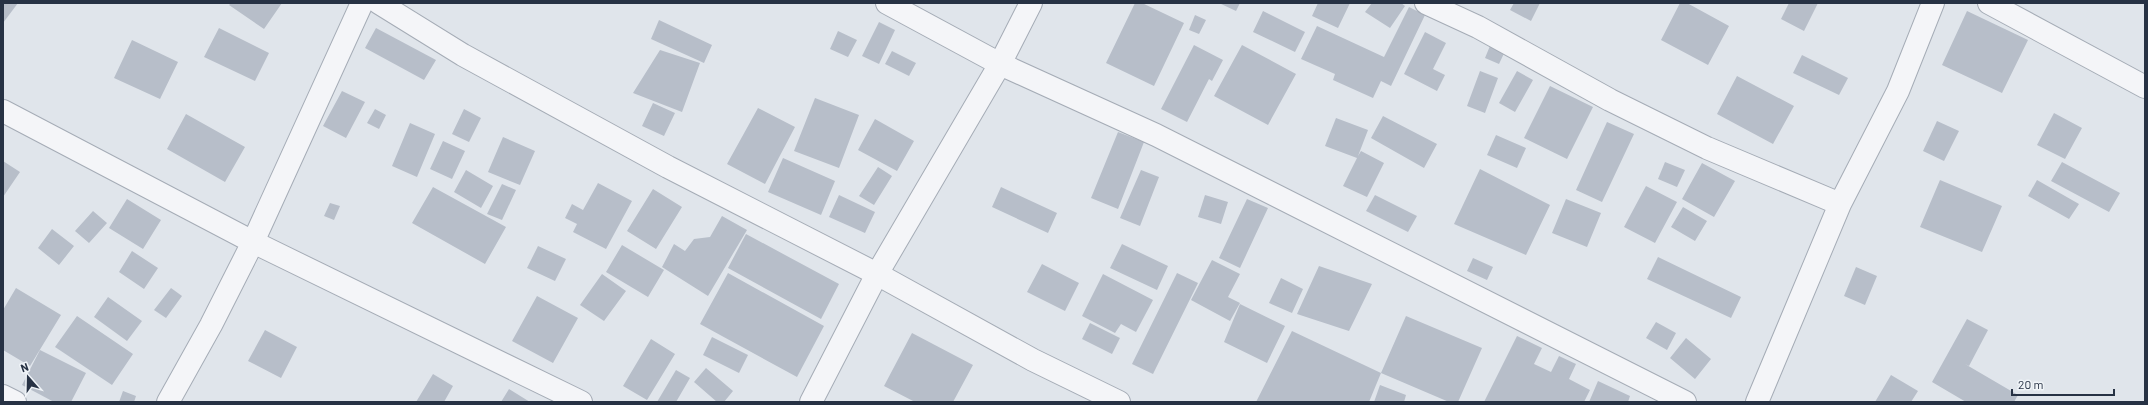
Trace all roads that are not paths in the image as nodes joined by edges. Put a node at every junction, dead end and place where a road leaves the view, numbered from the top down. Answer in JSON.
{"nodes":[{"id":1,"x":362,"y":3,"type":"edge"},
{"id":2,"x":379,"y":3,"type":"edge"},
{"id":3,"x":887,"y":3,"type":"edge"},
{"id":4,"x":1031,"y":3,"type":"edge"},
{"id":5,"x":1426,"y":3,"type":"edge"},
{"id":6,"x":1933,"y":3,"type":"edge"},
{"id":7,"x":1989,"y":3,"type":"edge"},
{"id":8,"x":1000,"y":64,"type":"junction"},
{"id":9,"x":2145,"y":87,"type":"edge"},
{"id":10,"x":3,"y":111,"type":"edge"},
{"id":11,"x":1840,"y":204,"type":"junction"},
{"id":12,"x":253,"y":242,"type":"junction"},
{"id":13,"x":877,"y":274,"type":"junction"},
{"id":14,"x":3,"y":396,"type":"edge"},
{"id":15,"x":15,"y":402,"type":"edge"},
{"id":16,"x":168,"y":402,"type":"edge"},
{"id":17,"x":581,"y":402,"type":"edge"},
{"id":18,"x":810,"y":402,"type":"edge"},
{"id":19,"x":1119,"y":402,"type":"edge"},
{"id":20,"x":1685,"y":402,"type":"edge"},
{"id":21,"x":1757,"y":402,"type":"edge"}],
"edges":[{"from":1,"to":12,"type":"street"},
{"from":2,"to":13,"type":"street"},
{"from":3,"to":8,"type":"street"},
{"from":4,"to":8,"type":"street"},
{"from":5,"to":11,"type":"street"},
{"from":6,"to":11,"type":"street"},
{"from":7,"to":9,"type":"street"},
{"from":8,"to":13,"type":"street"},
{"from":8,"to":20,"type":"street"},
{"from":10,"to":12,"type":"street"},
{"from":11,"to":21,"type":"street"},
{"from":12,"to":16,"type":"street"},
{"from":12,"to":17,"type":"street"},
{"from":13,"to":18,"type":"street"},
{"from":13,"to":19,"type":"street"},
{"from":14,"to":15,"type":"street"}]}
